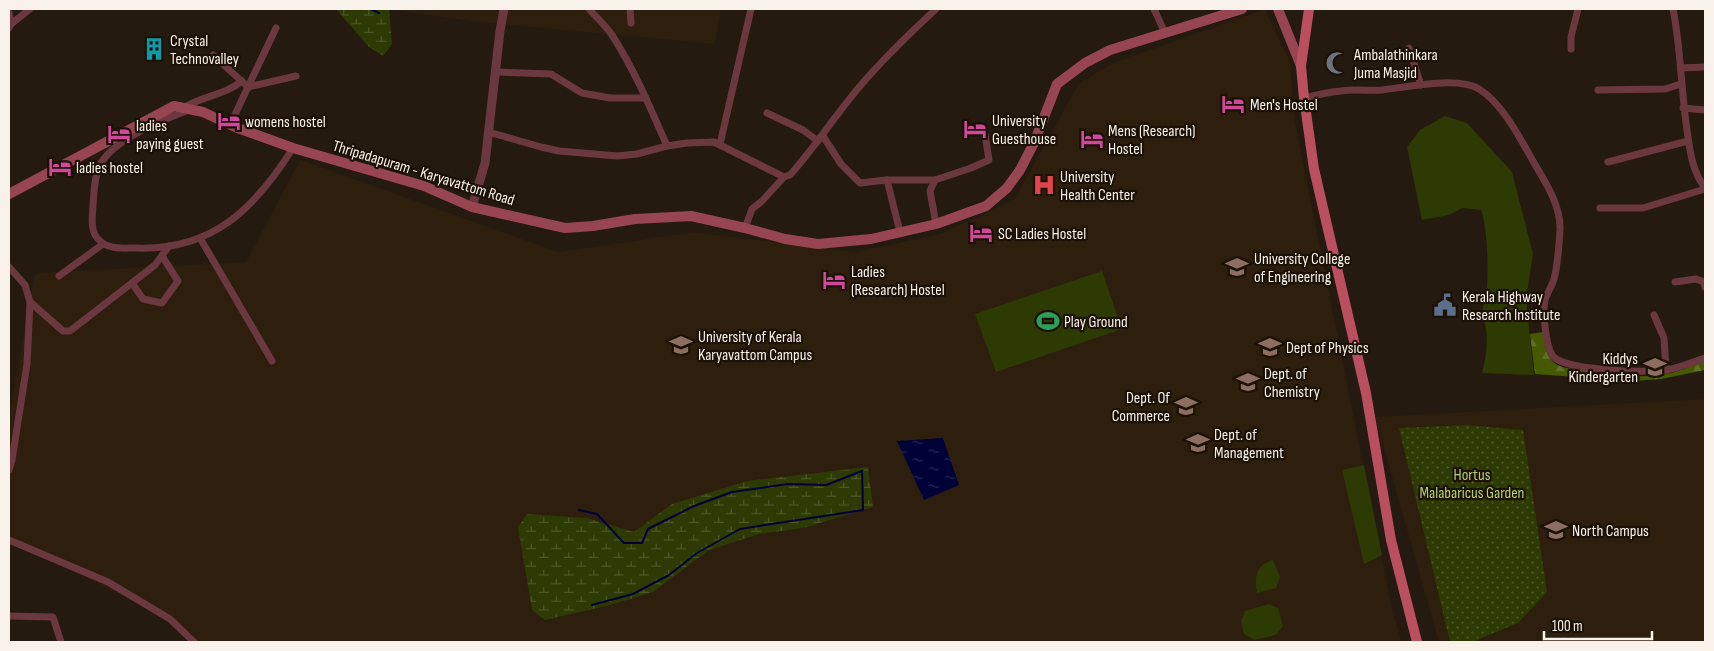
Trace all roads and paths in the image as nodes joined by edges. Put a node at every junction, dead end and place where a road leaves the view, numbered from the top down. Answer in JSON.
{"nodes":[{"id":1,"x":30,"y":9,"type":"edge"},
{"id":2,"x":504,"y":9,"type":"edge"},
{"id":3,"x":589,"y":9,"type":"edge"},
{"id":4,"x":630,"y":9,"type":"edge"},
{"id":5,"x":752,"y":9,"type":"edge"},
{"id":6,"x":936,"y":9,"type":"edge"},
{"id":7,"x":1154,"y":9,"type":"edge"},
{"id":8,"x":1242,"y":9,"type":"edge"},
{"id":9,"x":1278,"y":9,"type":"edge"},
{"id":10,"x":1309,"y":9,"type":"edge"},
{"id":11,"x":1578,"y":9,"type":"edge"},
{"id":12,"x":1673,"y":9,"type":"edge"},
{"id":13,"x":9,"y":13,"type":"edge"},
{"id":14,"x":631,"y":23,"type":"dead end"},
{"id":15,"x":10,"y":26,"type":"edge"},
{"id":16,"x":276,"y":28,"type":"dead end"},
{"id":17,"x":1165,"y":33,"type":"junction"},
{"id":18,"x":1409,"y":48,"type":"dead end"},
{"id":19,"x":1571,"y":49,"type":"dead end"},
{"id":20,"x":213,"y":55,"type":"dead end"},
{"id":21,"x":1301,"y":66,"type":"junction"},
{"id":22,"x":1705,"y":67,"type":"edge"},
{"id":23,"x":1681,"y":68,"type":"junction"},
{"id":24,"x":496,"y":72,"type":"junction"},
{"id":25,"x":296,"y":76,"type":"dead end"},
{"id":26,"x":242,"y":81,"type":"junction"},
{"id":27,"x":1681,"y":84,"type":"junction"},
{"id":28,"x":1421,"y":85,"type":"junction"},
{"id":29,"x":248,"y":87,"type":"junction"},
{"id":30,"x":1598,"y":90,"type":"dead end"},
{"id":31,"x":646,"y":98,"type":"junction"},
{"id":32,"x":1304,"y":98,"type":"junction"},
{"id":33,"x":188,"y":108,"type":"junction"},
{"id":34,"x":1684,"y":108,"type":"junction"},
{"id":35,"x":1705,"y":110,"type":"edge"},
{"id":36,"x":767,"y":113,"type":"dead end"},
{"id":37,"x":230,"y":125,"type":"junction"},
{"id":38,"x":488,"y":132,"type":"junction"},
{"id":39,"x":985,"y":134,"type":"dead end"},
{"id":40,"x":821,"y":138,"type":"junction"},
{"id":41,"x":1688,"y":141,"type":"junction"},
{"id":42,"x":720,"y":144,"type":"junction"},
{"id":43,"x":667,"y":146,"type":"junction"},
{"id":44,"x":293,"y":148,"type":"junction"},
{"id":45,"x":1608,"y":162,"type":"dead end"},
{"id":46,"x":784,"y":177,"type":"junction"},
{"id":47,"x":887,"y":180,"type":"junction"},
{"id":48,"x":935,"y":180,"type":"junction"},
{"id":49,"x":1705,"y":188,"type":"edge"},
{"id":50,"x":9,"y":194,"type":"edge"},
{"id":51,"x":472,"y":207,"type":"junction"},
{"id":52,"x":1600,"y":208,"type":"dead end"},
{"id":53,"x":936,"y":224,"type":"junction"},
{"id":54,"x":745,"y":228,"type":"junction"},
{"id":55,"x":900,"y":232,"type":"junction"},
{"id":56,"x":200,"y":238,"type":"junction"},
{"id":57,"x":103,"y":244,"type":"junction"},
{"id":58,"x":169,"y":246,"type":"junction"},
{"id":59,"x":162,"y":256,"type":"junction"},
{"id":60,"x":9,"y":267,"type":"edge"},
{"id":61,"x":59,"y":276,"type":"dead end"},
{"id":62,"x":1675,"y":282,"type":"dead end"},
{"id":63,"x":132,"y":283,"type":"junction"},
{"id":64,"x":1705,"y":288,"type":"edge"},
{"id":65,"x":30,"y":302,"type":"junction"},
{"id":66,"x":1654,"y":315,"type":"dead end"},
{"id":67,"x":1705,"y":358,"type":"edge"},
{"id":68,"x":272,"y":361,"type":"dead end"},
{"id":69,"x":1666,"y":370,"type":"junction"},
{"id":70,"x":9,"y":470,"type":"edge"},
{"id":71,"x":9,"y":540,"type":"edge"},
{"id":72,"x":9,"y":616,"type":"edge"},
{"id":73,"x":61,"y":642,"type":"edge"},
{"id":74,"x":194,"y":642,"type":"edge"},
{"id":75,"x":1417,"y":642,"type":"edge"}],
"edges":[{"from":1,"to":15,"type":"street"},
{"from":2,"to":24,"type":"street"},
{"from":3,"to":31,"type":"street"},
{"from":4,"to":14,"type":"street"},
{"from":5,"to":42,"type":"street"},
{"from":6,"to":40,"type":"street"},
{"from":7,"to":17,"type":"street"},
{"from":8,"to":17,"type":"main road","name":"Thripadapuram - Karyavattom Road"},
{"from":9,"to":21,"type":"main road"},
{"from":10,"to":21,"type":"main road"},
{"from":11,"to":19,"type":"street"},
{"from":12,"to":23,"type":"street"},
{"from":13,"to":15,"type":"street"},
{"from":16,"to":29,"type":"street"},
{"from":17,"to":53,"type":"main road","name":"Thripadapuram - Karyavattom Road"},
{"from":18,"to":28,"type":"street"},
{"from":20,"to":26,"type":"street"},
{"from":21,"to":32,"type":"main road"},
{"from":22,"to":23,"type":"street"},
{"from":23,"to":27,"type":"street"},
{"from":24,"to":31,"type":"street"},
{"from":24,"to":38,"type":"street"},
{"from":25,"to":29,"type":"street"},
{"from":26,"to":29,"type":"street"},
{"from":26,"to":33,"type":"street"},
{"from":27,"to":30,"type":"street"},
{"from":27,"to":34,"type":"street"},
{"from":28,"to":32,"type":"street"},
{"from":28,"to":69,"type":"street"},
{"from":29,"to":37,"type":"street"},
{"from":31,"to":43,"type":"street"},
{"from":32,"to":75,"type":"main road"},
{"from":33,"to":37,"type":"main road","name":"Thripadapuram - Karyavattom Road"},
{"from":33,"to":50,"type":"main road"},
{"from":33,"to":57,"type":"street"},
{"from":34,"to":35,"type":"street"},
{"from":34,"to":41,"type":"street"},
{"from":36,"to":40,"type":"street"},
{"from":37,"to":44,"type":"main road","name":"Thripadapuram - Karyavattom Road"},
{"from":38,"to":43,"type":"street"},
{"from":38,"to":51,"type":"street"},
{"from":39,"to":48,"type":"street"},
{"from":40,"to":46,"type":"street"},
{"from":40,"to":47,"type":"street"},
{"from":41,"to":45,"type":"street"},
{"from":41,"to":49,"type":"street"},
{"from":42,"to":43,"type":"street"},
{"from":42,"to":46,"type":"street"},
{"from":44,"to":51,"type":"main road","name":"Thripadapuram - Karyavattom Road"},
{"from":44,"to":56,"type":"street"},
{"from":46,"to":54,"type":"street"},
{"from":47,"to":48,"type":"street"},
{"from":47,"to":55,"type":"street"},
{"from":48,"to":53,"type":"street"},
{"from":49,"to":52,"type":"street"},
{"from":51,"to":54,"type":"main road","name":"Thripadapuram - Karyavattom Road"},
{"from":53,"to":55,"type":"main road","name":"Thripadapuram - Karyavattom Road"},
{"from":54,"to":55,"type":"main road","name":"Thripadapuram - Karyavattom Road"},
{"from":56,"to":58,"type":"street"},
{"from":56,"to":68,"type":"street"},
{"from":57,"to":58,"type":"street"},
{"from":57,"to":61,"type":"street"},
{"from":58,"to":59,"type":"street"},
{"from":59,"to":63,"type":"street"},
{"from":59,"to":63,"type":"street"},
{"from":60,"to":65,"type":"street"},
{"from":62,"to":64,"type":"street"},
{"from":63,"to":65,"type":"street"},
{"from":65,"to":70,"type":"street"},
{"from":66,"to":69,"type":"street"},
{"from":67,"to":69,"type":"street"},
{"from":71,"to":74,"type":"street"},
{"from":72,"to":73,"type":"street"}]}
